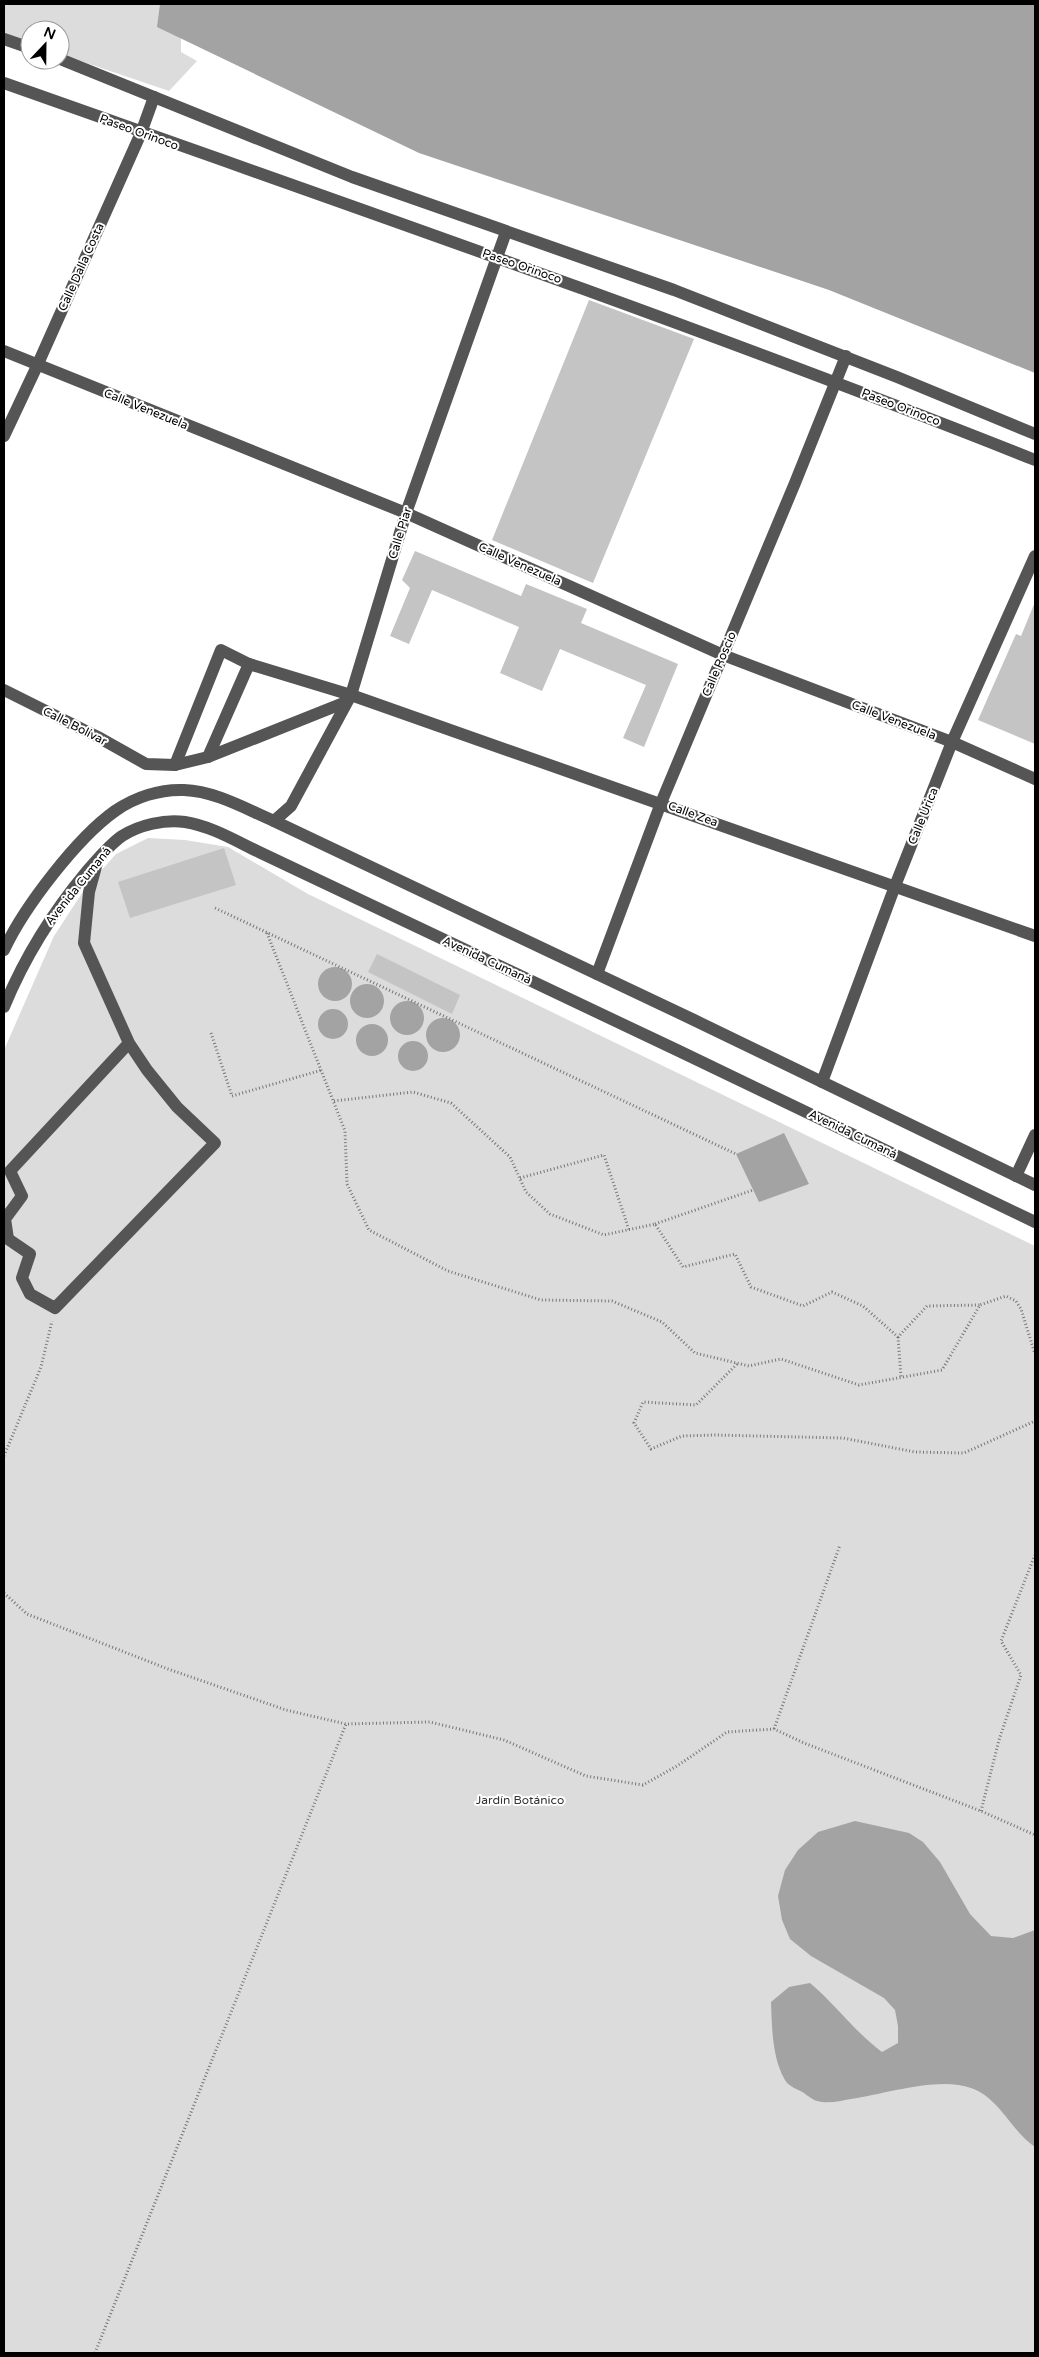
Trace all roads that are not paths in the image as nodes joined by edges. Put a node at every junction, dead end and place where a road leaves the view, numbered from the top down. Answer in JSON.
{"nodes":[{"id":1,"x":4,"y":39,"type":"edge"},
{"id":2,"x":20,"y":45,"type":"edge"},
{"id":3,"x":70,"y":63,"type":"edge"},
{"id":4,"x":4,"y":83,"type":"edge"},
{"id":5,"x":154,"y":97,"type":"junction"},
{"id":6,"x":141,"y":133,"type":"junction"},
{"id":7,"x":506,"y":232,"type":"junction"},
{"id":8,"x":498,"y":257,"type":"junction"},
{"id":9,"x":4,"y":351,"type":"edge"},
{"id":10,"x":846,"y":356,"type":"junction"},
{"id":11,"x":38,"y":366,"type":"junction"},
{"id":12,"x":835,"y":382,"type":"junction"},
{"id":13,"x":1035,"y":434,"type":"edge"},
{"id":14,"x":4,"y":436,"type":"edge"},
{"id":15,"x":1035,"y":460,"type":"edge"},
{"id":16,"x":406,"y":513,"type":"junction"},
{"id":17,"x":1035,"y":556,"type":"edge"},
{"id":18,"x":723,"y":655,"type":"junction"},
{"id":19,"x":248,"y":664,"type":"junction"},
{"id":20,"x":4,"y":690,"type":"edge"},
{"id":21,"x":348,"y":698,"type":"junction"},
{"id":22,"x":952,"y":742,"type":"junction"},
{"id":23,"x":208,"y":757,"type":"junction"},
{"id":24,"x":175,"y":765,"type":"junction"},
{"id":25,"x":1035,"y":780,"type":"edge"},
{"id":26,"x":661,"y":803,"type":"junction"},
{"id":27,"x":274,"y":821,"type":"junction"},
{"id":28,"x":99,"y":858,"type":"junction"},
{"id":29,"x":895,"y":886,"type":"junction"},
{"id":30,"x":1035,"y":936,"type":"edge"},
{"id":31,"x":4,"y":950,"type":"edge"},
{"id":32,"x":596,"y":974,"type":"junction"},
{"id":33,"x":4,"y":1007,"type":"edge"},
{"id":34,"x":129,"y":1043,"type":"junction"},
{"id":35,"x":822,"y":1082,"type":"junction"},
{"id":36,"x":1035,"y":1135,"type":"edge"},
{"id":37,"x":1016,"y":1176,"type":"junction"},
{"id":38,"x":1035,"y":1185,"type":"edge"},
{"id":39,"x":1035,"y":1222,"type":"edge"}],
"edges":[{"from":1,"to":2,"type":"street"},
{"from":3,"to":5,"type":"street","name":"Paseo Orinoco"},
{"from":4,"to":6,"type":"street","name":"Paseo Orinoco"},
{"from":5,"to":6,"type":"street","name":"Calle Dalla Costa"},
{"from":5,"to":7,"type":"street","name":"Paseo Orinoco"},
{"from":6,"to":8,"type":"street","name":"Paseo Orinoco"},
{"from":6,"to":11,"type":"street","name":"Calle Dalla Costa"},
{"from":7,"to":8,"type":"street","name":"Calle Piar"},
{"from":7,"to":10,"type":"street","name":"Paseo Orinoco"},
{"from":8,"to":12,"type":"street","name":"Paseo Orinoco"},
{"from":8,"to":16,"type":"street","name":"Calle Piar"},
{"from":9,"to":11,"type":"street","name":"Calle Venezuela"},
{"from":10,"to":12,"type":"street","name":"Calle Roscio"},
{"from":10,"to":13,"type":"street","name":"Paseo Orinoco"},
{"from":11,"to":14,"type":"street","name":"Calle Dalla Costa"},
{"from":11,"to":16,"type":"street","name":"Calle Venezuela"},
{"from":12,"to":15,"type":"street","name":"Paseo Orinoco"},
{"from":12,"to":18,"type":"street","name":"Calle Roscio"},
{"from":16,"to":18,"type":"street","name":"Calle Venezuela"},
{"from":16,"to":21,"type":"street","name":"Calle Piar"},
{"from":17,"to":22,"type":"street","name":"Calle Urica"},
{"from":18,"to":22,"type":"street","name":"Calle Venezuela"},
{"from":18,"to":26,"type":"street","name":"Calle Roscio"},
{"from":19,"to":21,"type":"street","name":"Calle Zea"},
{"from":19,"to":23,"type":"street"},
{"from":19,"to":24,"type":"street","name":"Calle Zea"},
{"from":20,"to":24,"type":"street","name":"Calle Bolívar"},
{"from":21,"to":23,"type":"street"},
{"from":21,"to":26,"type":"street","name":"Calle Zea"},
{"from":21,"to":27,"type":"street","name":"Calle Piar"},
{"from":22,"to":25,"type":"street","name":"Calle Venezuela"},
{"from":22,"to":29,"type":"street","name":"Calle Urica"},
{"from":23,"to":24,"type":"street"},
{"from":26,"to":29,"type":"street","name":"Calle Zea"},
{"from":26,"to":32,"type":"street","name":"Calle Roscio"},
{"from":27,"to":31,"type":"street","name":"Avenida Cumaná"},
{"from":27,"to":32,"type":"street","name":"Avenida Cumaná"},
{"from":28,"to":33,"type":"street","name":"Avenida Cumaná"},
{"from":28,"to":34,"type":"street"},
{"from":28,"to":39,"type":"street","name":"Avenida Cumaná"},
{"from":29,"to":30,"type":"street","name":"Calle Zea"},
{"from":29,"to":35,"type":"street","name":"Calle Urica"},
{"from":32,"to":35,"type":"street","name":"Avenida Cumaná"},
{"from":34,"to":34,"type":"street"},
{"from":35,"to":37,"type":"street","name":"Avenida Cumaná"},
{"from":36,"to":37,"type":"street"},
{"from":37,"to":38,"type":"street","name":"Avenida Cumaná"}]}
